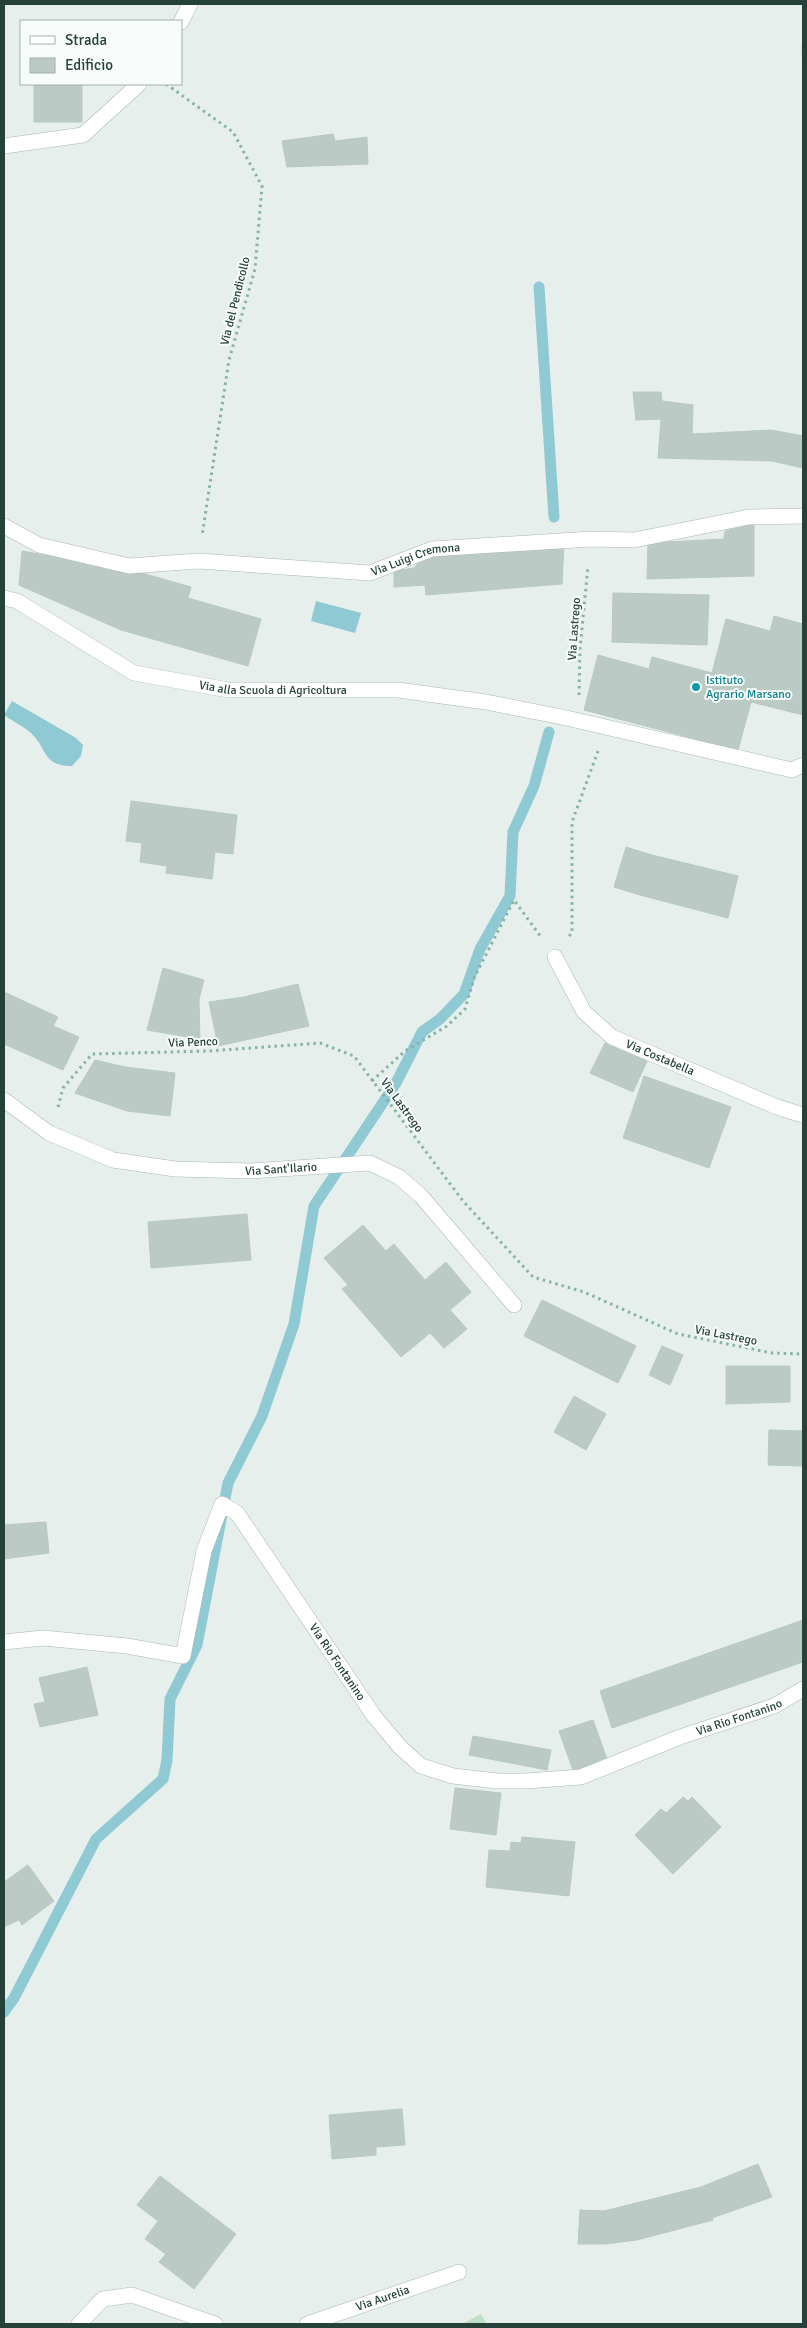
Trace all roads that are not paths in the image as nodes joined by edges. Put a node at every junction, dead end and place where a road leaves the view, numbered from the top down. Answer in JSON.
{"nodes":[{"id":1,"x":190,"y":4,"type":"edge"},
{"id":2,"x":182,"y":20,"type":"edge"},
{"id":3,"x":138,"y":85,"type":"edge"},
{"id":4,"x":4,"y":146,"type":"edge"},
{"id":5,"x":803,"y":516,"type":"edge"},
{"id":6,"x":4,"y":526,"type":"edge"},
{"id":7,"x":4,"y":598,"type":"edge"},
{"id":8,"x":803,"y":765,"type":"edge"},
{"id":9,"x":555,"y":956,"type":"road end"},
{"id":10,"x":4,"y":1100,"type":"edge"},
{"id":11,"x":803,"y":1115,"type":"edge"},
{"id":12,"x":514,"y":1305,"type":"dead end"},
{"id":13,"x":4,"y":1642,"type":"edge"},
{"id":14,"x":803,"y":1689,"type":"edge"},
{"id":15,"x":459,"y":2272,"type":"dead end"},
{"id":16,"x":79,"y":2324,"type":"edge"},
{"id":17,"x":215,"y":2324,"type":"edge"},
{"id":18,"x":307,"y":2324,"type":"edge"}],
"edges":[{"from":1,"to":2,"type":"street"},
{"from":3,"to":4,"type":"street"},
{"from":5,"to":6,"type":"street","name":"Via Luigi Cremona"},
{"from":7,"to":8,"type":"street","name":"Via alla Scuola di Agricoltura"},
{"from":9,"to":11,"type":"street","name":"Via Costabella"},
{"from":10,"to":12,"type":"street","name":"Via Sant'Ilario"},
{"from":13,"to":14,"type":"street","name":"Via Rio Fontanino"},
{"from":15,"to":18,"type":"street","name":"Via Aurelia"},
{"from":16,"to":17,"type":"street"}]}
